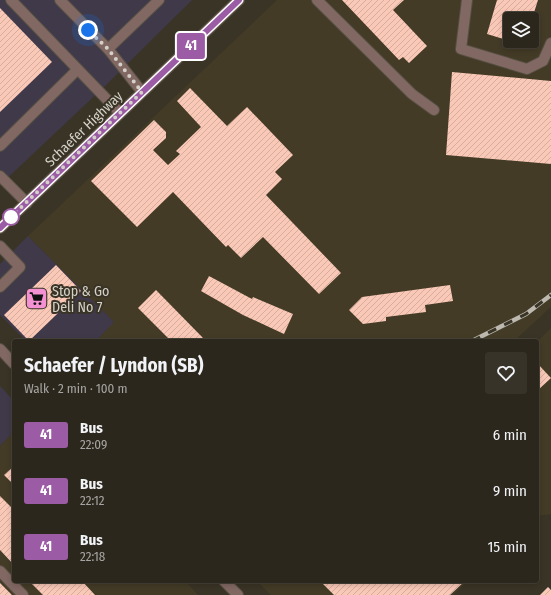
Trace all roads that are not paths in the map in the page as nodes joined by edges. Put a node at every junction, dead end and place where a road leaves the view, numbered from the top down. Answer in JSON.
{"nodes":[{"id":1,"x":11,"y":0,"type":"edge"},
{"id":2,"x":60,"y":0,"type":"edge"},
{"id":3,"x":159,"y":0,"type":"edge"},
{"id":4,"x":239,"y":0,"type":"edge"},
{"id":5,"x":317,"y":0,"type":"edge"},
{"id":6,"x":467,"y":0,"type":"edge"},
{"id":7,"x":551,"y":42,"type":"edge"},
{"id":8,"x":108,"y":49,"type":"junction"},
{"id":9,"x":77,"y":70,"type":"junction"},
{"id":10,"x":142,"y":92,"type":"junction"},
{"id":11,"x":434,"y":110,"type":"dead end"},
{"id":12,"x":120,"y":113,"type":"junction"},
{"id":13,"x":0,"y":146,"type":"edge"},
{"id":14,"x":0,"y":176,"type":"edge"},
{"id":15,"x":27,"y":203,"type":"junction"},
{"id":16,"x":0,"y":228,"type":"edge"},
{"id":17,"x":0,"y":246,"type":"edge"},
{"id":18,"x":0,"y":287,"type":"edge"},
{"id":19,"x":0,"y":349,"type":"edge"},
{"id":20,"x":12,"y":362,"type":"edge"},
{"id":21,"x":0,"y":571,"type":"edge"},
{"id":22,"x":226,"y":583,"type":"edge"},
{"id":23,"x":23,"y":595,"type":"edge"},
{"id":24,"x":238,"y":595,"type":"edge"}],
"edges":[{"from":1,"to":9,"type":"street"},
{"from":2,"to":8,"type":"street"},
{"from":3,"to":8,"type":"street"},
{"from":4,"to":10,"type":"street","name":"Schaefer Highway"},
{"from":5,"to":11,"type":"street"},
{"from":6,"to":7,"type":"street"},
{"from":8,"to":10,"type":"street"},
{"from":9,"to":12,"type":"street"},
{"from":9,"to":13,"type":"street"},
{"from":10,"to":12,"type":"street","name":"Schaefer Highway"},
{"from":12,"to":15,"type":"street","name":"Schaefer Highway"},
{"from":14,"to":15,"type":"street"},
{"from":15,"to":16,"type":"street","name":"Schaefer Highway"},
{"from":17,"to":18,"type":"street"},
{"from":19,"to":20,"type":"street"},
{"from":21,"to":23,"type":"street"},
{"from":22,"to":24,"type":"street"}]}
